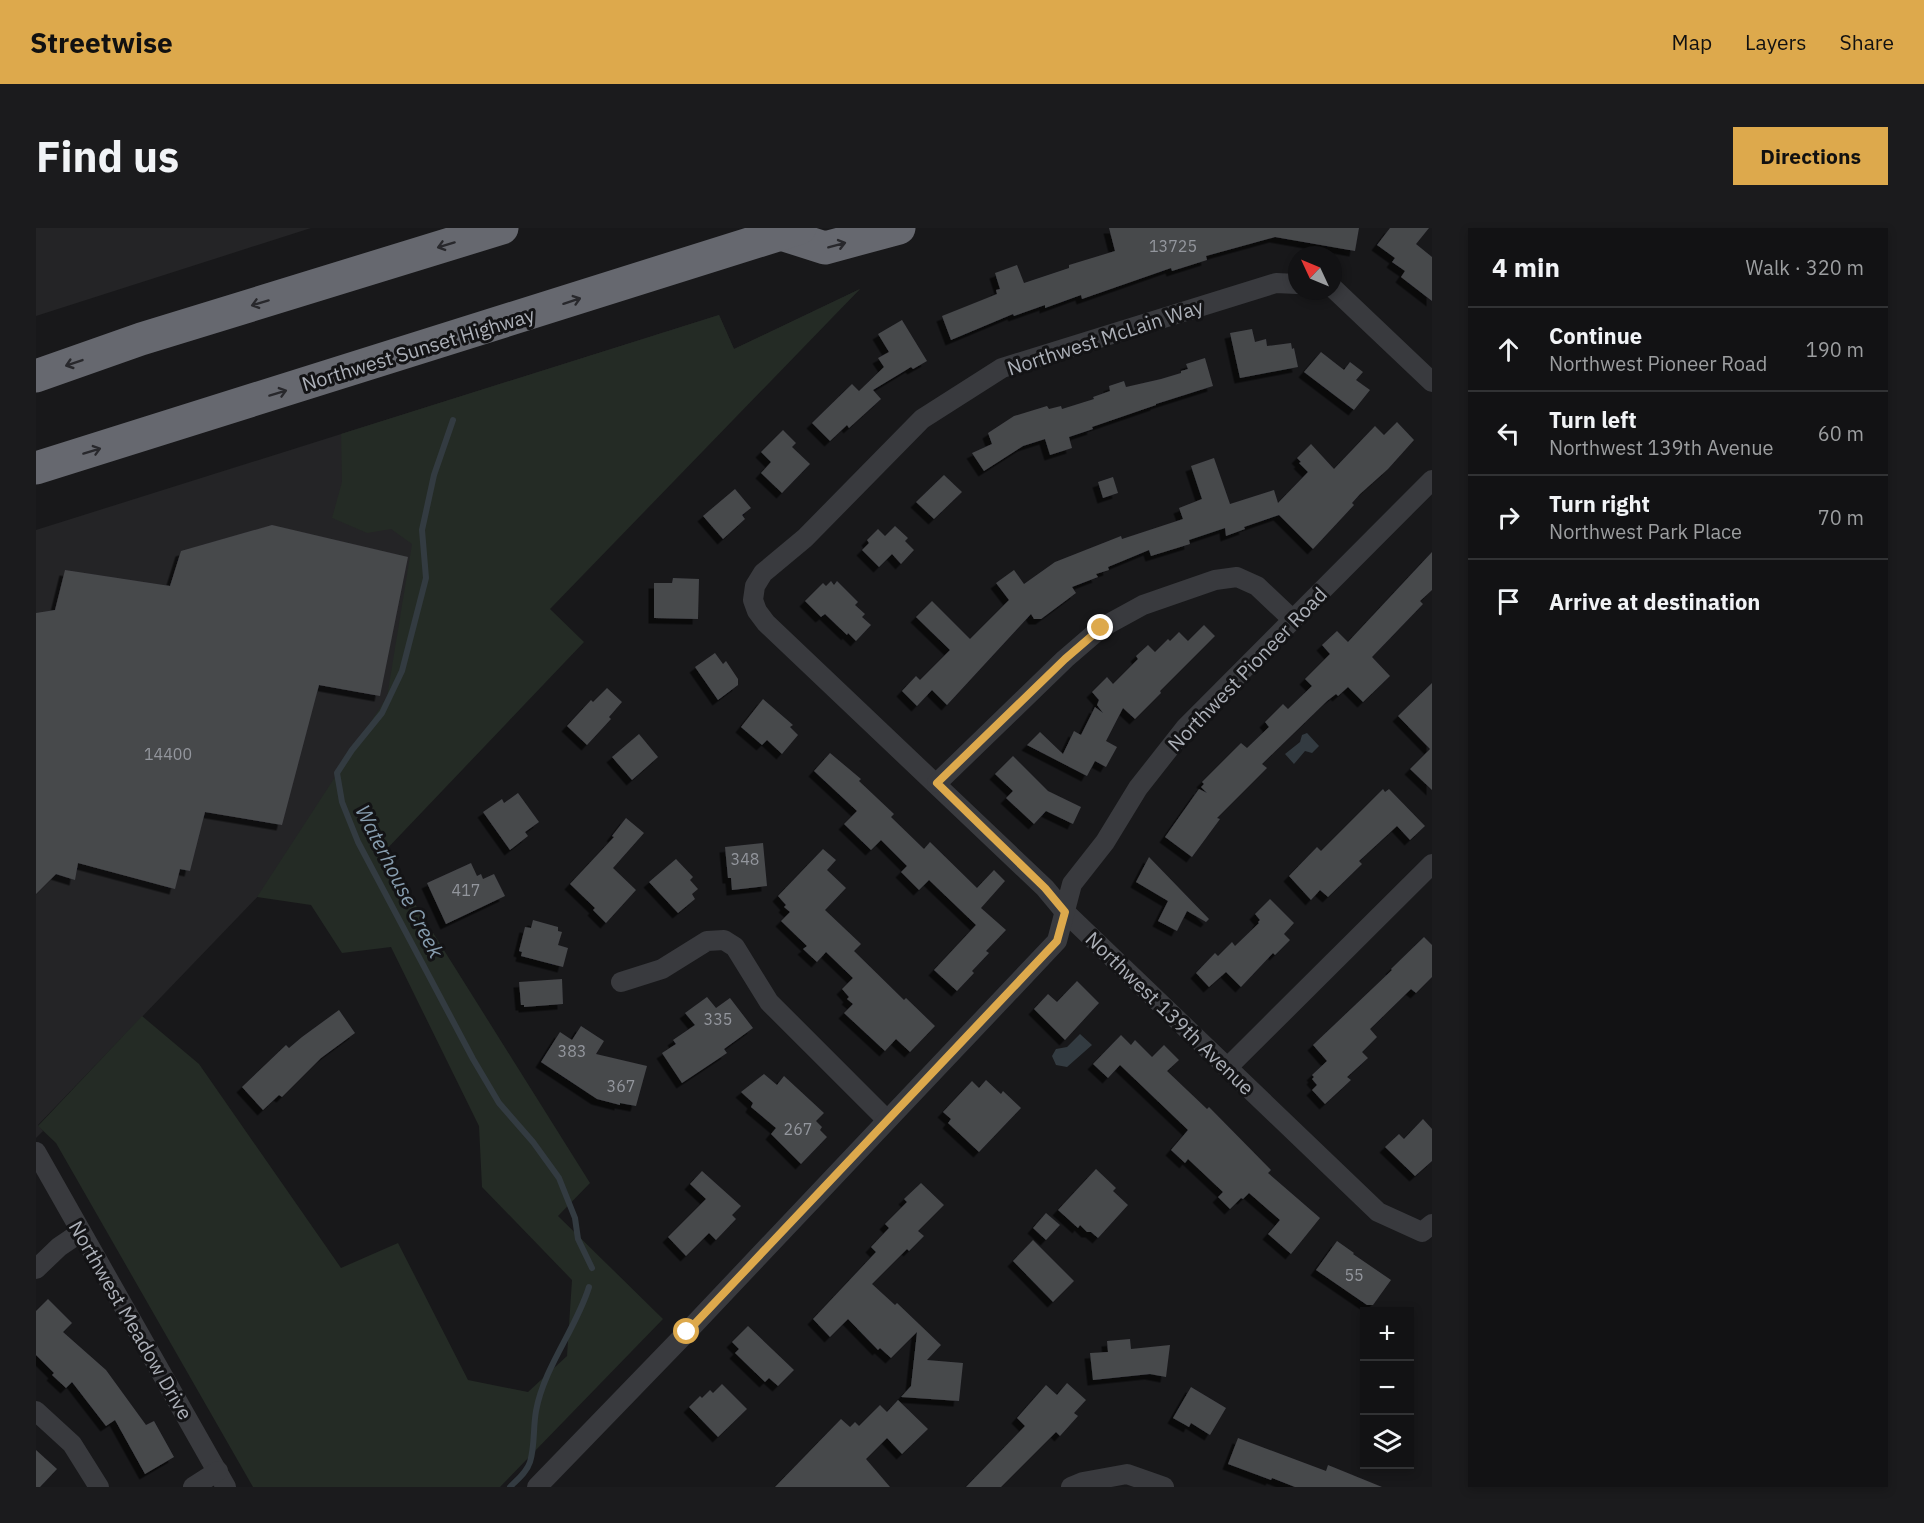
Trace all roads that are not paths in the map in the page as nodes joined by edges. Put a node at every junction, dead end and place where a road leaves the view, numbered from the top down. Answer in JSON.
{"nodes":[{"id":1,"x":502,"y":228,"type":"edge"},
{"id":2,"x":899,"y":228,"type":"edge"},
{"id":3,"x":791,"y":231,"type":"edge"},
{"id":4,"x":1288,"y":284,"type":"edge"},
{"id":5,"x":1342,"y":297,"type":"edge"},
{"id":6,"x":36,"y":376,"type":"edge"},
{"id":7,"x":1432,"y":382,"type":"edge"},
{"id":8,"x":36,"y":468,"type":"edge"},
{"id":9,"x":1432,"y":480,"type":"edge"},
{"id":10,"x":753,"y":600,"type":"joint"},
{"id":11,"x":1293,"y":620,"type":"junction"},
{"id":12,"x":937,"y":783,"type":"junction"},
{"id":13,"x":1432,"y":864,"type":"edge"},
{"id":14,"x":1065,"y":912,"type":"junction"},
{"id":15,"x":621,"y":982,"type":"dead end"},
{"id":16,"x":1227,"y":1068,"type":"junction"},
{"id":17,"x":887,"y":1120,"type":"junction"},
{"id":18,"x":36,"y":1152,"type":"edge"},
{"id":19,"x":1427,"y":1228,"type":"edge"},
{"id":20,"x":81,"y":1232,"type":"junction"},
{"id":21,"x":36,"y":1269,"type":"edge"},
{"id":22,"x":36,"y":1411,"type":"edge"},
{"id":23,"x":222,"y":1479,"type":"edge"},
{"id":24,"x":99,"y":1487,"type":"edge"},
{"id":25,"x":194,"y":1487,"type":"edge"},
{"id":26,"x":537,"y":1487,"type":"edge"},
{"id":27,"x":1071,"y":1487,"type":"edge"},
{"id":28,"x":1164,"y":1487,"type":"edge"}],
"edges":[{"from":1,"to":6,"type":"highway","one_way":true},
{"from":3,"to":2,"type":"highway","one_way":true},
{"from":8,"to":3,"type":"highway","name":"Northwest Sunset Highway","one_way":true},
{"from":4,"to":10,"type":"street","name":"Northwest McLain Way"},
{"from":5,"to":7,"type":"street"},
{"from":9,"to":11,"type":"street","name":"Northwest Pioneer Road"},
{"from":10,"to":12,"type":"street","name":"Northwest 139th Avenue"},
{"from":11,"to":12,"type":"street"},
{"from":11,"to":14,"type":"street","name":"Northwest Pioneer Road"},
{"from":12,"to":14,"type":"street","name":"Northwest 139th Avenue"},
{"from":13,"to":16,"type":"street"},
{"from":14,"to":16,"type":"street","name":"Northwest 139th Avenue"},
{"from":14,"to":17,"type":"street","name":"Northwest Pioneer Road"},
{"from":15,"to":17,"type":"street"},
{"from":16,"to":19,"type":"street","name":"Northwest 139th Avenue"},
{"from":17,"to":26,"type":"street","name":"Northwest Pioneer Road"},
{"from":18,"to":20,"type":"street","name":"Northwest Meadow Drive"},
{"from":20,"to":21,"type":"street"},
{"from":20,"to":23,"type":"street","name":"Northwest Meadow Drive"},
{"from":22,"to":24,"type":"street"},
{"from":23,"to":25,"type":"street"},
{"from":27,"to":28,"type":"street"}]}
